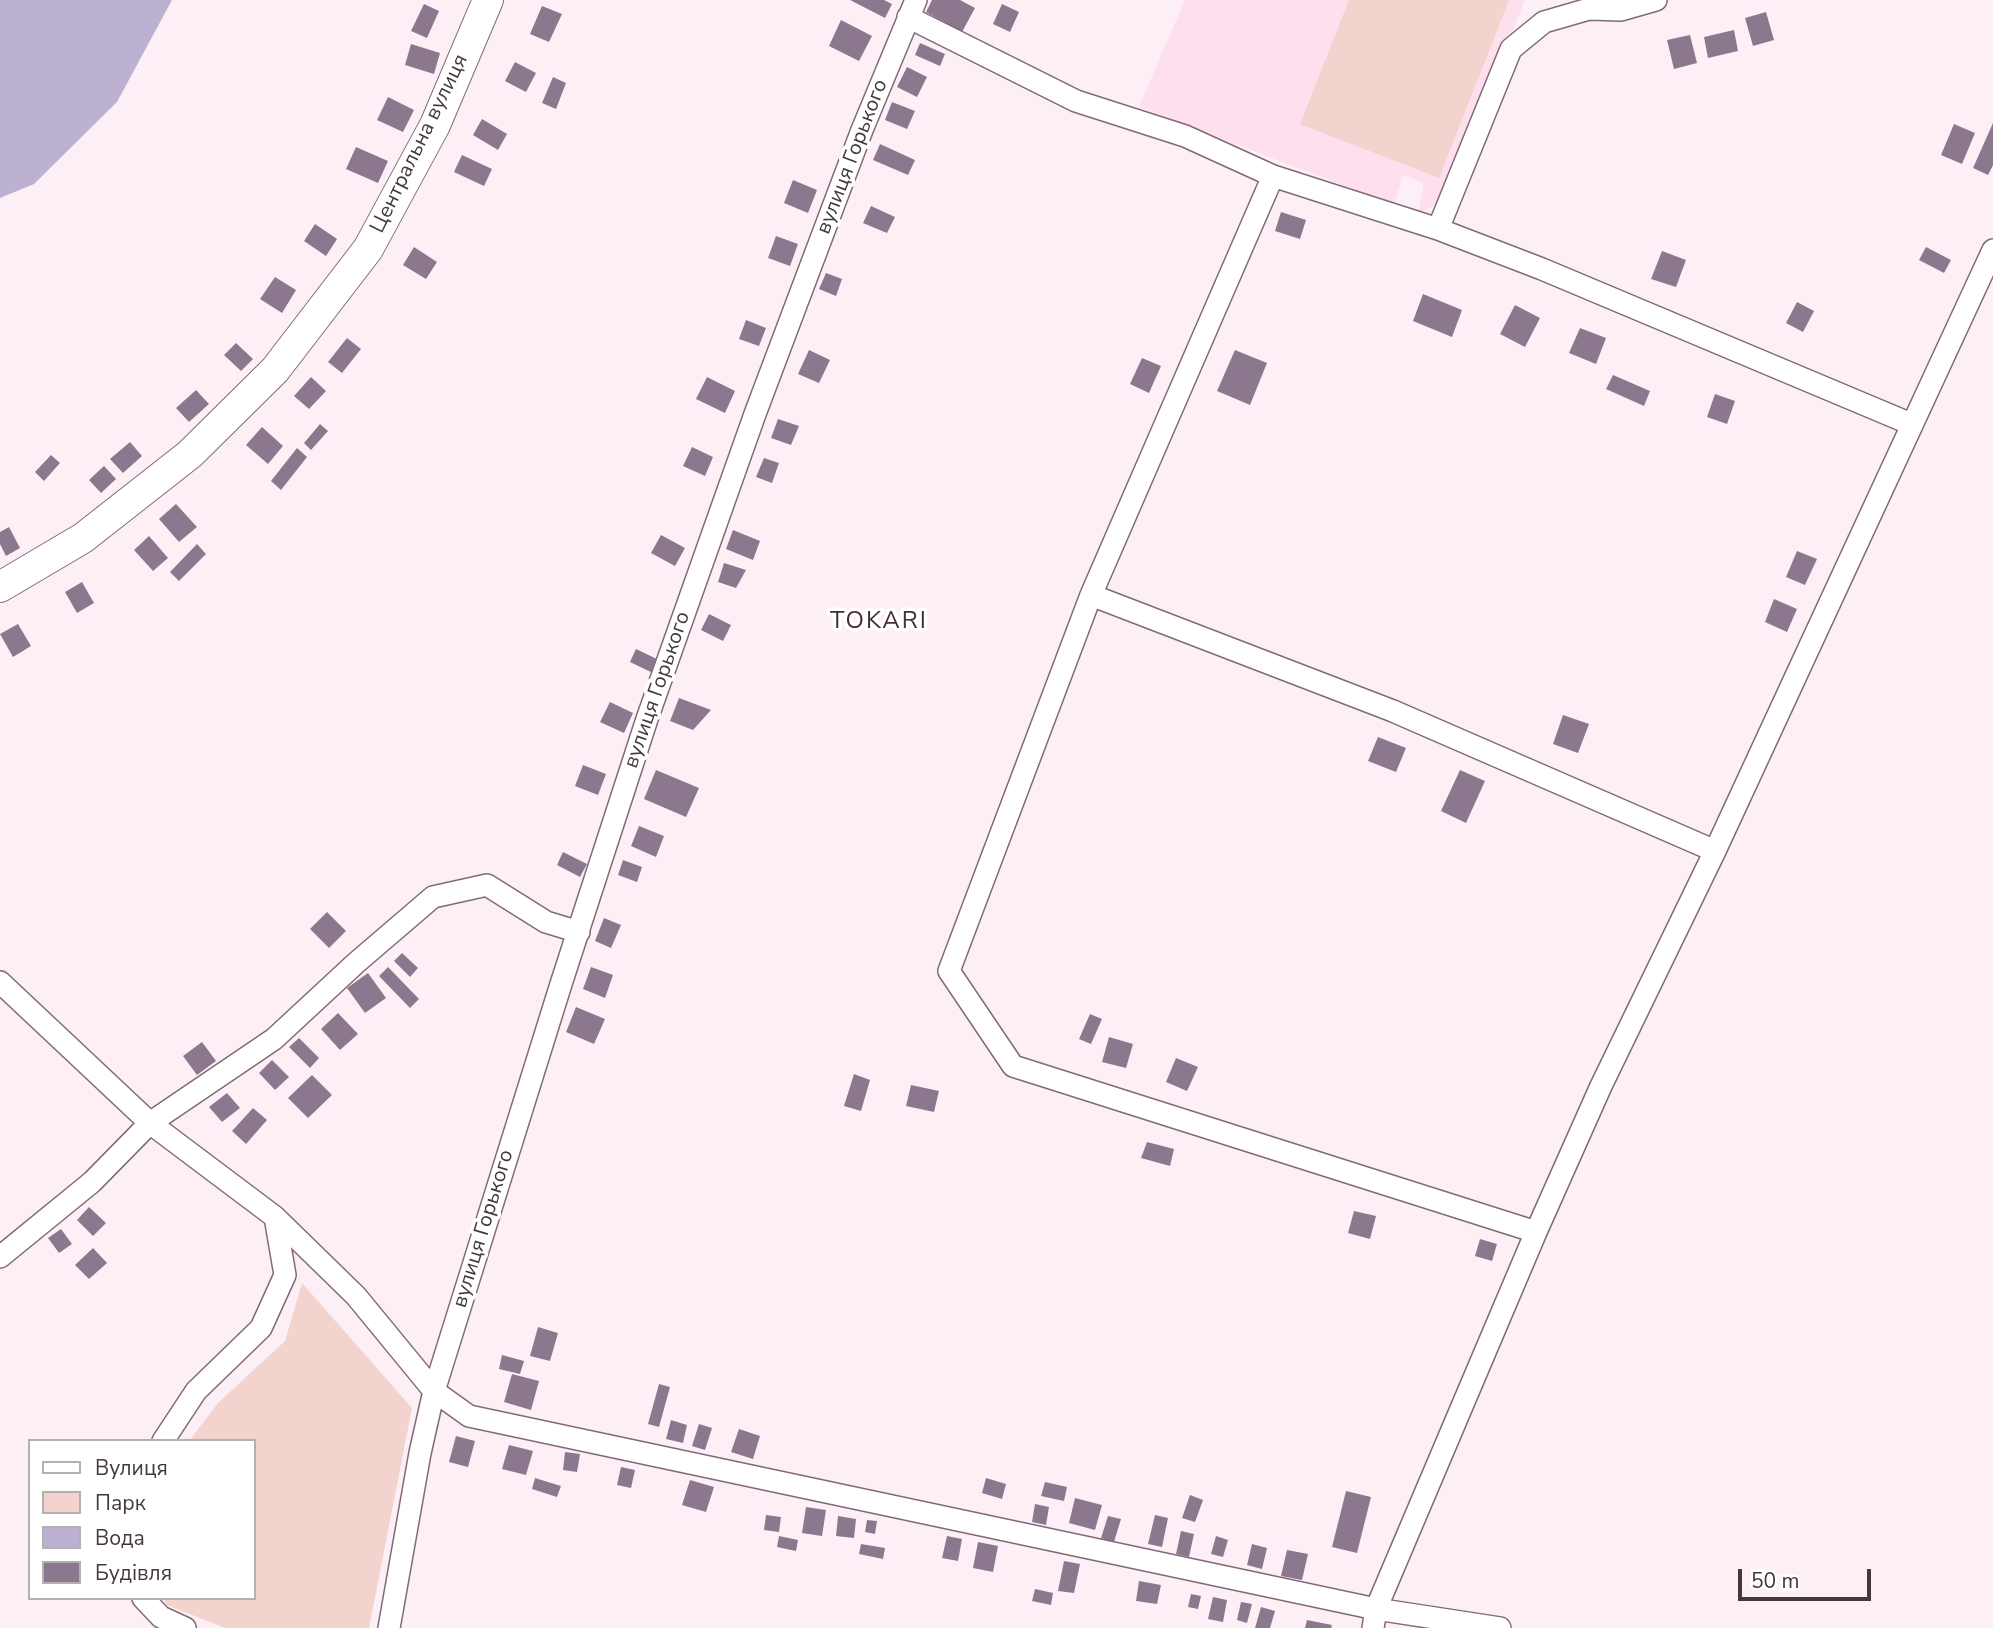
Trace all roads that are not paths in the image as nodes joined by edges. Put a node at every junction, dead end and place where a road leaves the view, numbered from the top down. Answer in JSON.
{"nodes":[{"id":1,"x":488,"y":0,"type":"edge"},
{"id":2,"x":1656,"y":0,"type":"edge"},
{"id":3,"x":912,"y":8,"type":"edge"},
{"id":4,"x":1273,"y":176,"type":"junction"},
{"id":5,"x":1438,"y":229,"type":"junction"},
{"id":6,"x":1993,"y":250,"type":"edge"},
{"id":7,"x":1911,"y":424,"type":"junction"},
{"id":8,"x":0,"y":587,"type":"edge"},
{"id":9,"x":1091,"y":595,"type":"junction"},
{"id":10,"x":1715,"y":851,"type":"junction"},
{"id":11,"x":579,"y":932,"type":"junction"},
{"id":12,"x":0,"y":982,"type":"edge"},
{"id":13,"x":150,"y":1123,"type":"junction"},
{"id":14,"x":275,"y":1217,"type":"junction"},
{"id":15,"x":1536,"y":1232,"type":"junction"},
{"id":16,"x":0,"y":1257,"type":"edge"},
{"id":17,"x":434,"y":1391,"type":"junction"},
{"id":18,"x":164,"y":1439,"type":"edge"},
{"id":19,"x":145,"y":1600,"type":"edge"},
{"id":20,"x":1375,"y":1619,"type":"edge"},
{"id":21,"x":185,"y":1628,"type":"edge"},
{"id":22,"x":389,"y":1628,"type":"edge"},
{"id":23,"x":1500,"y":1628,"type":"edge"}],
"edges":[{"from":1,"to":8,"type":"street","name":"Центральна вулиця"},
{"from":2,"to":5,"type":"street"},
{"from":3,"to":4,"type":"street"},
{"from":3,"to":11,"type":"street","name":"вулиця Горького"},
{"from":4,"to":5,"type":"street"},
{"from":4,"to":9,"type":"street"},
{"from":5,"to":7,"type":"street"},
{"from":6,"to":7,"type":"street"},
{"from":7,"to":10,"type":"street"},
{"from":9,"to":10,"type":"street"},
{"from":9,"to":15,"type":"street"},
{"from":10,"to":15,"type":"street"},
{"from":11,"to":13,"type":"street"},
{"from":11,"to":17,"type":"street","name":"вулиця Горького"},
{"from":12,"to":13,"type":"street"},
{"from":13,"to":14,"type":"street"},
{"from":13,"to":16,"type":"street"},
{"from":14,"to":17,"type":"street"},
{"from":14,"to":18,"type":"street"},
{"from":15,"to":20,"type":"street"},
{"from":17,"to":20,"type":"street"},
{"from":17,"to":22,"type":"street","name":"вулиця Горького"},
{"from":19,"to":21,"type":"street"},
{"from":20,"to":23,"type":"street"}]}
